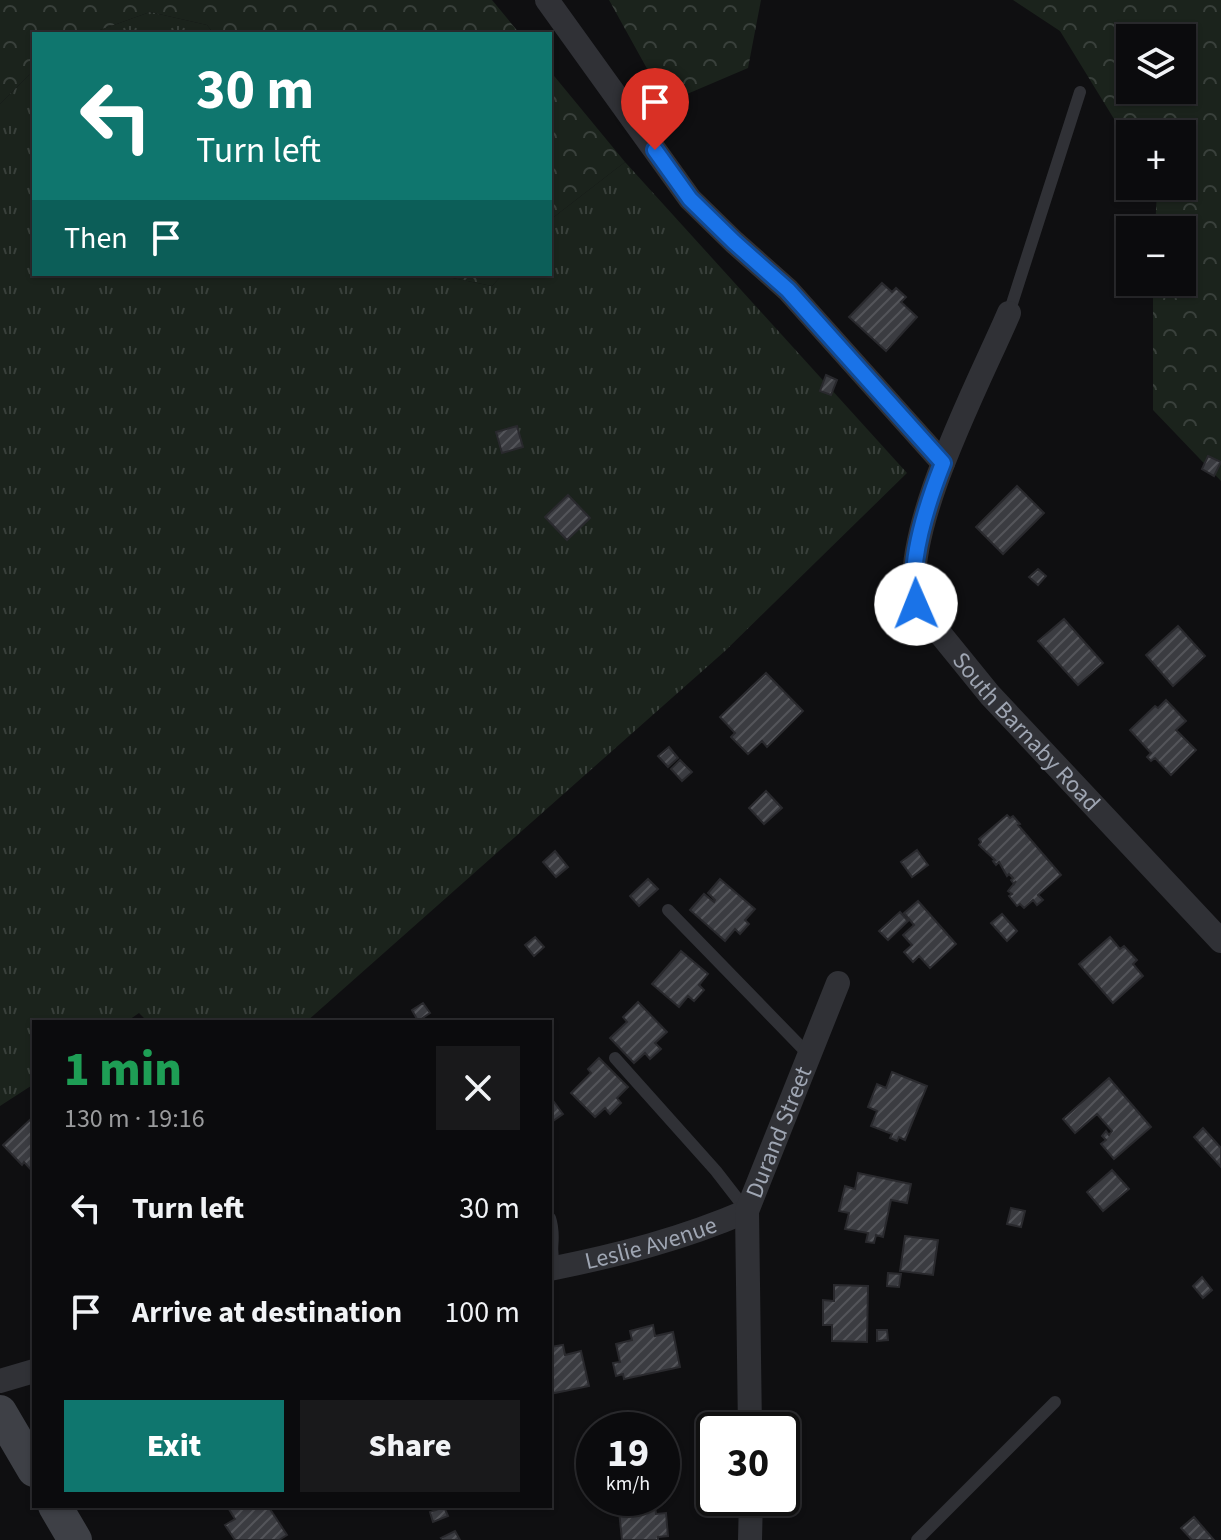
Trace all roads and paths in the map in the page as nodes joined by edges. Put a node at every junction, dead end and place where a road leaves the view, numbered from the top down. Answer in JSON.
{"nodes":[{"id":1,"x":547,"y":0,"type":"edge"},
{"id":2,"x":1080,"y":92,"type":"dead end"},
{"id":3,"x":1009,"y":313,"type":"joint"},
{"id":4,"x":943,"y":463,"type":"junction"},
{"id":5,"x":668,"y":910,"type":"dead end"},
{"id":6,"x":1221,"y":941,"type":"edge"},
{"id":7,"x":838,"y":983,"type":"dead end"},
{"id":8,"x":809,"y":1055,"type":"junction"},
{"id":9,"x":615,"y":1058,"type":"dead end"},
{"id":10,"x":747,"y":1211,"type":"junction"},
{"id":11,"x":552,"y":1225,"type":"edge"},
{"id":12,"x":552,"y":1246,"type":"edge"},
{"id":13,"x":552,"y":1269,"type":"edge"},
{"id":14,"x":32,"y":1372,"type":"edge"},
{"id":15,"x":0,"y":1381,"type":"edge"},
{"id":16,"x":1055,"y":1402,"type":"dead end"},
{"id":17,"x":0,"y":1412,"type":"edge"},
{"id":18,"x":750,"y":1412,"type":"edge"},
{"id":19,"x":32,"y":1467,"type":"edge"},
{"id":20,"x":56,"y":1508,"type":"edge"},
{"id":21,"x":751,"y":1516,"type":"edge"},
{"id":22,"x":75,"y":1540,"type":"edge"},
{"id":23,"x":750,"y":1540,"type":"edge"},
{"id":24,"x":917,"y":1540,"type":"edge"}],
"edges":[{"from":1,"to":4,"type":"street"},
{"from":2,"to":3,"type":"lane"},
{"from":3,"to":4,"type":"street","name":"South Barnaby Road"},
{"from":4,"to":6,"type":"street","name":"South Barnaby Road"},
{"from":5,"to":8,"type":"lane"},
{"from":7,"to":8,"type":"street","name":"Durand Street"},
{"from":8,"to":10,"type":"street","name":"Durand Street"},
{"from":9,"to":10,"type":"lane"},
{"from":10,"to":13,"type":"street","name":"Leslie Avenue"},
{"from":10,"to":18,"type":"street","name":"Durand Street"},
{"from":11,"to":12,"type":"lane"},
{"from":14,"to":15,"type":"street"},
{"from":16,"to":24,"type":"lane"},
{"from":17,"to":19,"type":"street"},
{"from":20,"to":22,"type":"street"},
{"from":21,"to":23,"type":"street"}]}
